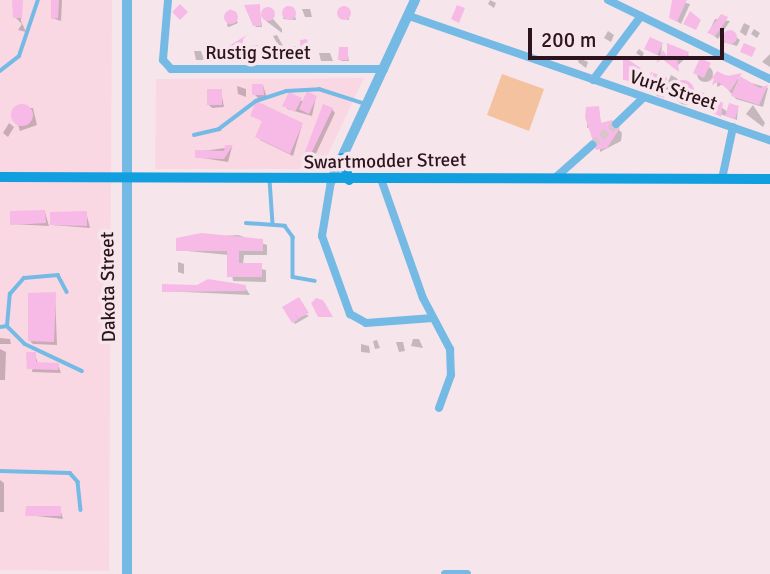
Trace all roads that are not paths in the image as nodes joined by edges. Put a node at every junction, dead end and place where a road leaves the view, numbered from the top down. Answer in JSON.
{"nodes":[{"id":1,"x":38,"y":0,"type":"edge"},
{"id":2,"x":127,"y":0,"type":"edge"},
{"id":3,"x":168,"y":0,"type":"edge"},
{"id":4,"x":415,"y":0,"type":"edge"},
{"id":5,"x":608,"y":0,"type":"edge"},
{"id":6,"x":409,"y":16,"type":"junction"},
{"id":7,"x":641,"y":16,"type":"junction"},
{"id":8,"x":384,"y":69,"type":"junction"},
{"id":9,"x":0,"y":71,"type":"edge"},
{"id":10,"x":770,"y":79,"type":"edge"},
{"id":11,"x":593,"y":80,"type":"junction"},
{"id":12,"x":643,"y":98,"type":"junction"},
{"id":13,"x":368,"y":104,"type":"junction"},
{"id":14,"x":616,"y":124,"type":"tunnel mouth"},
{"id":15,"x":733,"y":127,"type":"junction"},
{"id":16,"x":194,"y":135,"type":"dead end"},
{"id":17,"x":770,"y":139,"type":"edge"},
{"id":18,"x":592,"y":145,"type":"tunnel mouth"},
{"id":19,"x":342,"y":158,"type":"junction"},
{"id":20,"x":0,"y":177,"type":"edge"},
{"id":21,"x":125,"y":177,"type":"junction"},
{"id":22,"x":555,"y":178,"type":"junction"},
{"id":23,"x":380,"y":179,"type":"junction"},
{"id":24,"x":722,"y":179,"type":"junction"},
{"id":25,"x":770,"y":179,"type":"edge"},
{"id":26,"x":270,"y":180,"type":"junction"},
{"id":27,"x":349,"y":180,"type":"junction"},
{"id":28,"x":331,"y":181,"type":"junction"},
{"id":29,"x":246,"y":223,"type":"dead end"},
{"id":30,"x":274,"y":223,"type":"junction"},
{"id":31,"x":314,"y":281,"type":"dead end"},
{"id":32,"x":67,"y":292,"type":"dead end"},
{"id":33,"x":433,"y":318,"type":"junction"},
{"id":34,"x":7,"y":326,"type":"junction"},
{"id":35,"x":0,"y":327,"type":"edge"},
{"id":36,"x":82,"y":371,"type":"dead end"},
{"id":37,"x":439,"y":408,"type":"dead end"},
{"id":38,"x":0,"y":471,"type":"edge"},
{"id":39,"x":81,"y":510,"type":"dead end"},
{"id":40,"x":127,"y":574,"type":"edge"},
{"id":41,"x":445,"y":574,"type":"edge"},
{"id":42,"x":467,"y":574,"type":"edge"}],
"edges":[{"from":1,"to":9,"type":"lane"},
{"from":2,"to":21,"type":"street","name":"Dakota Street"},
{"from":3,"to":8,"type":"street","name":"Rustig Street"},
{"from":4,"to":6,"type":"street"},
{"from":5,"to":7,"type":"street"},
{"from":6,"to":8,"type":"street"},
{"from":6,"to":11,"type":"street","name":"Vurk Street"},
{"from":7,"to":10,"type":"street"},
{"from":7,"to":11,"type":"street"},
{"from":8,"to":13,"type":"street"},
{"from":11,"to":12,"type":"street","name":"Vurk Street"},
{"from":12,"to":14,"type":"street"},
{"from":12,"to":15,"type":"street","name":"Vurk Street"},
{"from":13,"to":16,"type":"lane"},
{"from":13,"to":19,"type":"street"},
{"from":15,"to":17,"type":"street","name":"Vurk Street"},
{"from":15,"to":24,"type":"street"},
{"from":18,"to":22,"type":"street"},
{"from":19,"to":27,"type":"main road"},
{"from":19,"to":28,"type":"street"},
{"from":20,"to":21,"type":"main road","name":"Swartmodder Street"},
{"from":21,"to":26,"type":"main road","name":"Swartmodder Street"},
{"from":21,"to":40,"type":"street","name":"Dakota Street"},
{"from":22,"to":23,"type":"main road","name":"Swartmodder Street"},
{"from":22,"to":24,"type":"main road","name":"Swartmodder Street"},
{"from":23,"to":27,"type":"main road","name":"Swartmodder Street"},
{"from":23,"to":33,"type":"street"},
{"from":24,"to":25,"type":"main road","name":"Swartmodder Street"},
{"from":26,"to":28,"type":"main road","name":"Swartmodder Street"},
{"from":26,"to":30,"type":"lane"},
{"from":27,"to":28,"type":"main road","name":"Swartmodder Street"},
{"from":28,"to":33,"type":"street"},
{"from":29,"to":30,"type":"lane"},
{"from":30,"to":31,"type":"lane"},
{"from":32,"to":34,"type":"lane"},
{"from":33,"to":37,"type":"street"},
{"from":34,"to":35,"type":"lane"},
{"from":34,"to":36,"type":"lane"},
{"from":38,"to":39,"type":"lane"},
{"from":41,"to":42,"type":"street"}]}
